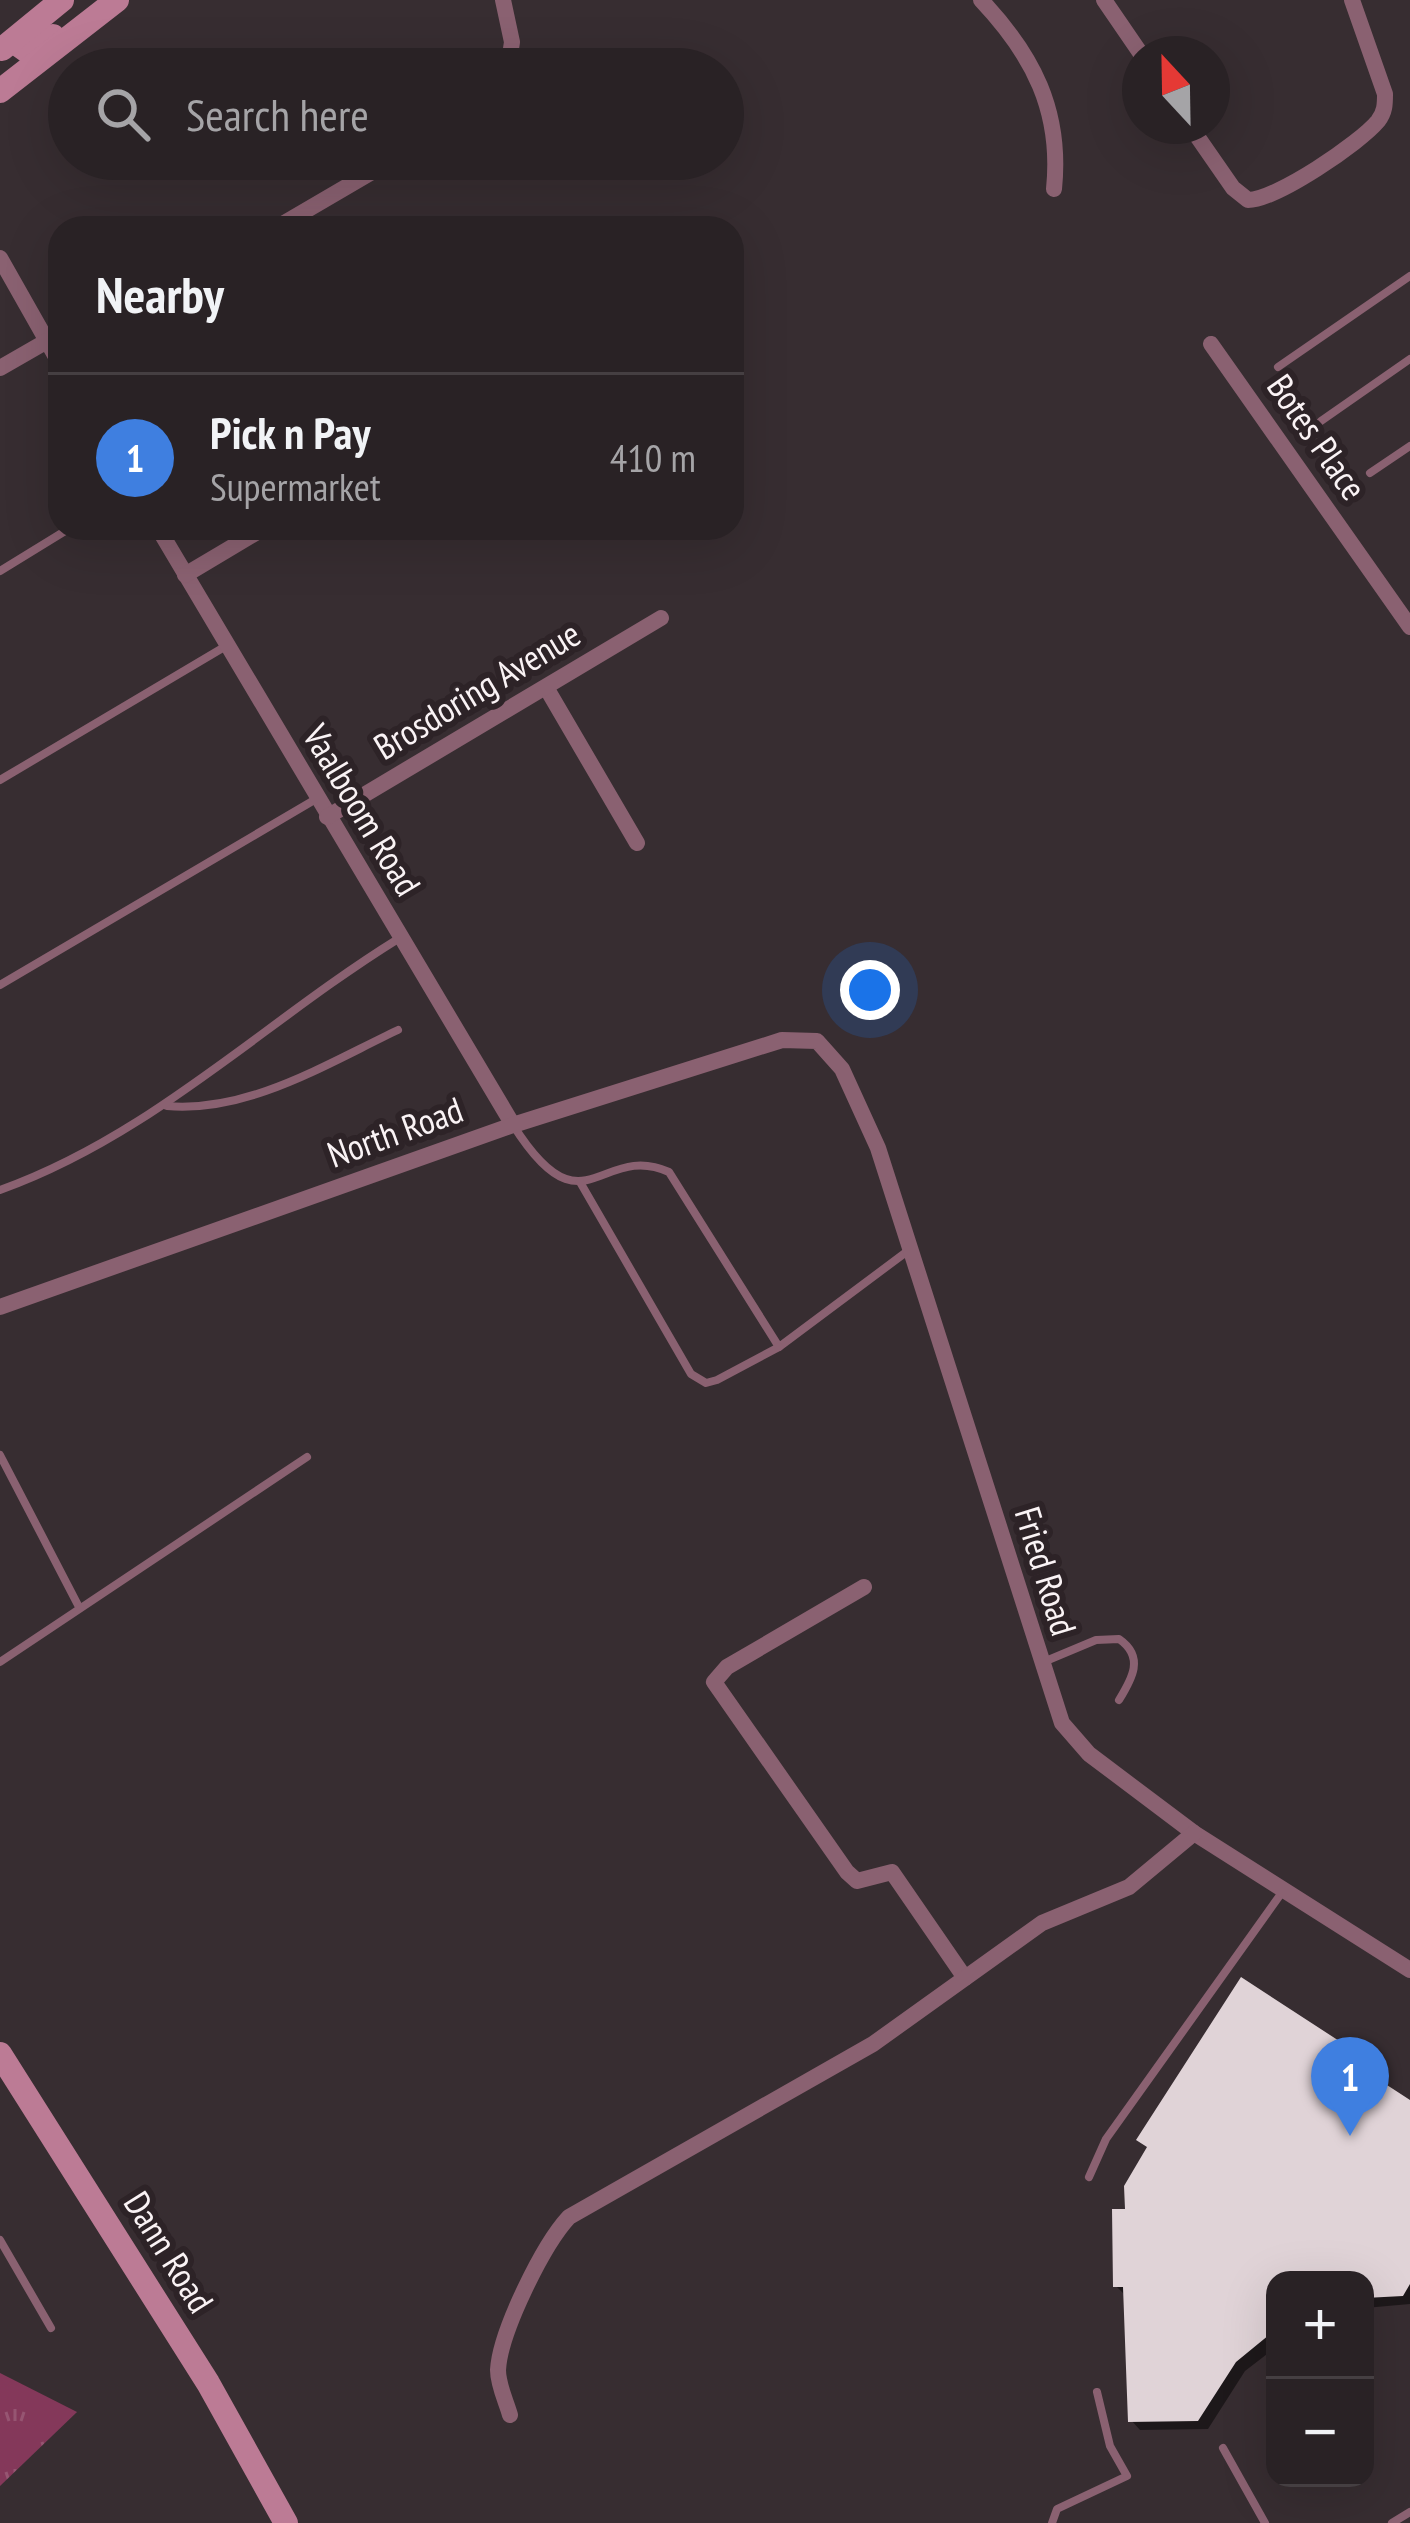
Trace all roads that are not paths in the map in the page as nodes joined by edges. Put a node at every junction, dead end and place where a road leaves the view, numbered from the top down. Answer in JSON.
{"nodes":[{"id":1,"x":62,"y":0,"type":"edge"},
{"id":2,"x":503,"y":0,"type":"edge"},
{"id":3,"x":980,"y":0,"type":"edge"},
{"id":4,"x":1104,"y":0,"type":"edge"},
{"id":5,"x":1352,"y":0,"type":"edge"},
{"id":6,"x":108,"y":8,"type":"edge"},
{"id":7,"x":1129,"y":36,"type":"edge"},
{"id":8,"x":6,"y":46,"type":"edge"},
{"id":9,"x":56,"y":48,"type":"edge"},
{"id":10,"x":511,"y":48,"type":"edge"},
{"id":11,"x":48,"y":54,"type":"edge"},
{"id":12,"x":0,"y":91,"type":"edge"},
{"id":13,"x":1202,"y":144,"type":"edge"},
{"id":14,"x":358,"y":180,"type":"edge"},
{"id":15,"x":1054,"y":189,"type":"dead end"},
{"id":16,"x":297,"y":216,"type":"edge"},
{"id":17,"x":0,"y":258,"type":"edge"},
{"id":18,"x":1410,"y":276,"type":"edge"},
{"id":19,"x":48,"y":334,"type":"edge"},
{"id":20,"x":48,"y":344,"type":"edge"},
{"id":21,"x":1211,"y":344,"type":"dead end"},
{"id":22,"x":1410,"y":359,"type":"edge"},
{"id":23,"x":1278,"y":367,"type":"dead end"},
{"id":24,"x":0,"y":368,"type":"edge"},
{"id":25,"x":1321,"y":421,"type":"dead end"},
{"id":26,"x":1410,"y":446,"type":"edge"},
{"id":27,"x":1370,"y":473,"type":"dead end"},
{"id":28,"x":50,"y":540,"type":"edge"},
{"id":29,"x":165,"y":540,"type":"edge"},
{"id":30,"x":244,"y":540,"type":"edge"},
{"id":31,"x":0,"y":571,"type":"edge"},
{"id":32,"x":185,"y":575,"type":"junction"},
{"id":33,"x":661,"y":619,"type":"dead end"},
{"id":34,"x":1410,"y":627,"type":"edge"},
{"id":35,"x":227,"y":646,"type":"junction"},
{"id":36,"x":547,"y":689,"type":"junction"},
{"id":37,"x":0,"y":780,"type":"edge"},
{"id":38,"x":316,"y":799,"type":"junction"},
{"id":39,"x":327,"y":818,"type":"junction"},
{"id":40,"x":637,"y":843,"type":"dead end"},
{"id":41,"x":400,"y":938,"type":"junction"},
{"id":42,"x":0,"y":985,"type":"edge"},
{"id":43,"x":398,"y":1030,"type":"dead end"},
{"id":44,"x":817,"y":1041,"type":"joint"},
{"id":45,"x":165,"y":1106,"type":"junction"},
{"id":46,"x":513,"y":1125,"type":"junction"},
{"id":47,"x":580,"y":1182,"type":"junction"},
{"id":48,"x":0,"y":1190,"type":"edge"},
{"id":49,"x":910,"y":1249,"type":"junction"},
{"id":50,"x":0,"y":1307,"type":"edge"},
{"id":51,"x":778,"y":1347,"type":"junction"},
{"id":52,"x":0,"y":1455,"type":"edge"},
{"id":53,"x":307,"y":1456,"type":"dead end"},
{"id":54,"x":864,"y":1587,"type":"dead end"},
{"id":55,"x":79,"y":1606,"type":"junction"},
{"id":56,"x":0,"y":1662,"type":"edge"},
{"id":57,"x":1040,"y":1664,"type":"junction"},
{"id":58,"x":1118,"y":1700,"type":"dead end"},
{"id":59,"x":1194,"y":1833,"type":"junction"},
{"id":60,"x":1286,"y":1887,"type":"junction"},
{"id":61,"x":1410,"y":1970,"type":"edge"},
{"id":62,"x":965,"y":1978,"type":"junction"},
{"id":63,"x":0,"y":2054,"type":"edge"},
{"id":64,"x":1089,"y":2177,"type":"dead end"},
{"id":65,"x":0,"y":2240,"type":"edge"},
{"id":66,"x":51,"y":2328,"type":"dead end"},
{"id":67,"x":1097,"y":2392,"type":"dead end"},
{"id":68,"x":510,"y":2415,"type":"dead end"},
{"id":69,"x":1223,"y":2448,"type":"dead end"},
{"id":70,"x":272,"y":2491,"type":"junction"},
{"id":71,"x":1410,"y":2512,"type":"edge"},
{"id":72,"x":286,"y":2523,"type":"edge"},
{"id":73,"x":301,"y":2523,"type":"edge"},
{"id":74,"x":1052,"y":2523,"type":"edge"},
{"id":75,"x":1265,"y":2523,"type":"edge"},
{"id":76,"x":1392,"y":2523,"type":"edge"}],
"edges":[{"from":1,"to":8,"type":"main road"},
{"from":2,"to":10,"type":"street"},
{"from":3,"to":15,"type":"street"},
{"from":4,"to":7,"type":"street"},
{"from":5,"to":13,"type":"street"},
{"from":6,"to":8,"type":"main road"},
{"from":6,"to":9,"type":"main road"},
{"from":11,"to":12,"type":"main road"},
{"from":14,"to":16,"type":"street"},
{"from":17,"to":19,"type":"street"},
{"from":18,"to":23,"type":"lane"},
{"from":20,"to":24,"type":"street"},
{"from":21,"to":34,"type":"street","name":"Botes Place"},
{"from":22,"to":25,"type":"lane"},
{"from":26,"to":27,"type":"lane"},
{"from":28,"to":31,"type":"lane"},
{"from":29,"to":32,"type":"street","name":"Vaalboom Road"},
{"from":30,"to":32,"type":"street"},
{"from":32,"to":35,"type":"street","name":"Vaalboom Road"},
{"from":33,"to":36,"type":"street","name":"Brosdoring Avenue"},
{"from":35,"to":37,"type":"lane"},
{"from":35,"to":38,"type":"street","name":"Vaalboom Road"},
{"from":36,"to":39,"type":"street","name":"Brosdoring Avenue"},
{"from":36,"to":40,"type":"street"},
{"from":38,"to":39,"type":"street","name":"Vaalboom Road"},
{"from":38,"to":42,"type":"lane"},
{"from":39,"to":41,"type":"street","name":"Vaalboom Road"},
{"from":41,"to":45,"type":"lane"},
{"from":41,"to":46,"type":"street","name":"Vaalboom Road"},
{"from":43,"to":45,"type":"lane"},
{"from":44,"to":46,"type":"street","name":"North Road"},
{"from":44,"to":49,"type":"street","name":"Fried Road"},
{"from":45,"to":48,"type":"lane"},
{"from":46,"to":47,"type":"lane"},
{"from":46,"to":50,"type":"street","name":"North Road"},
{"from":47,"to":51,"type":"lane"},
{"from":47,"to":51,"type":"lane"},
{"from":49,"to":51,"type":"lane"},
{"from":49,"to":57,"type":"street","name":"Fried Road"},
{"from":52,"to":55,"type":"lane"},
{"from":53,"to":55,"type":"lane"},
{"from":54,"to":62,"type":"street"},
{"from":55,"to":56,"type":"lane"},
{"from":57,"to":58,"type":"lane"},
{"from":57,"to":59,"type":"street","name":"Fried Road"},
{"from":59,"to":60,"type":"street","name":"Fried Road"},
{"from":59,"to":62,"type":"street"},
{"from":60,"to":61,"type":"street","name":"Fried Road"},
{"from":60,"to":64,"type":"lane"},
{"from":62,"to":68,"type":"street"},
{"from":63,"to":70,"type":"main road","name":"Dann Road"},
{"from":65,"to":66,"type":"lane"},
{"from":67,"to":74,"type":"lane"},
{"from":69,"to":75,"type":"lane"},
{"from":70,"to":72,"type":"main road","name":"Dann Road"},
{"from":70,"to":73,"type":"main road","name":"Dann Road"},
{"from":71,"to":76,"type":"lane"}]}
